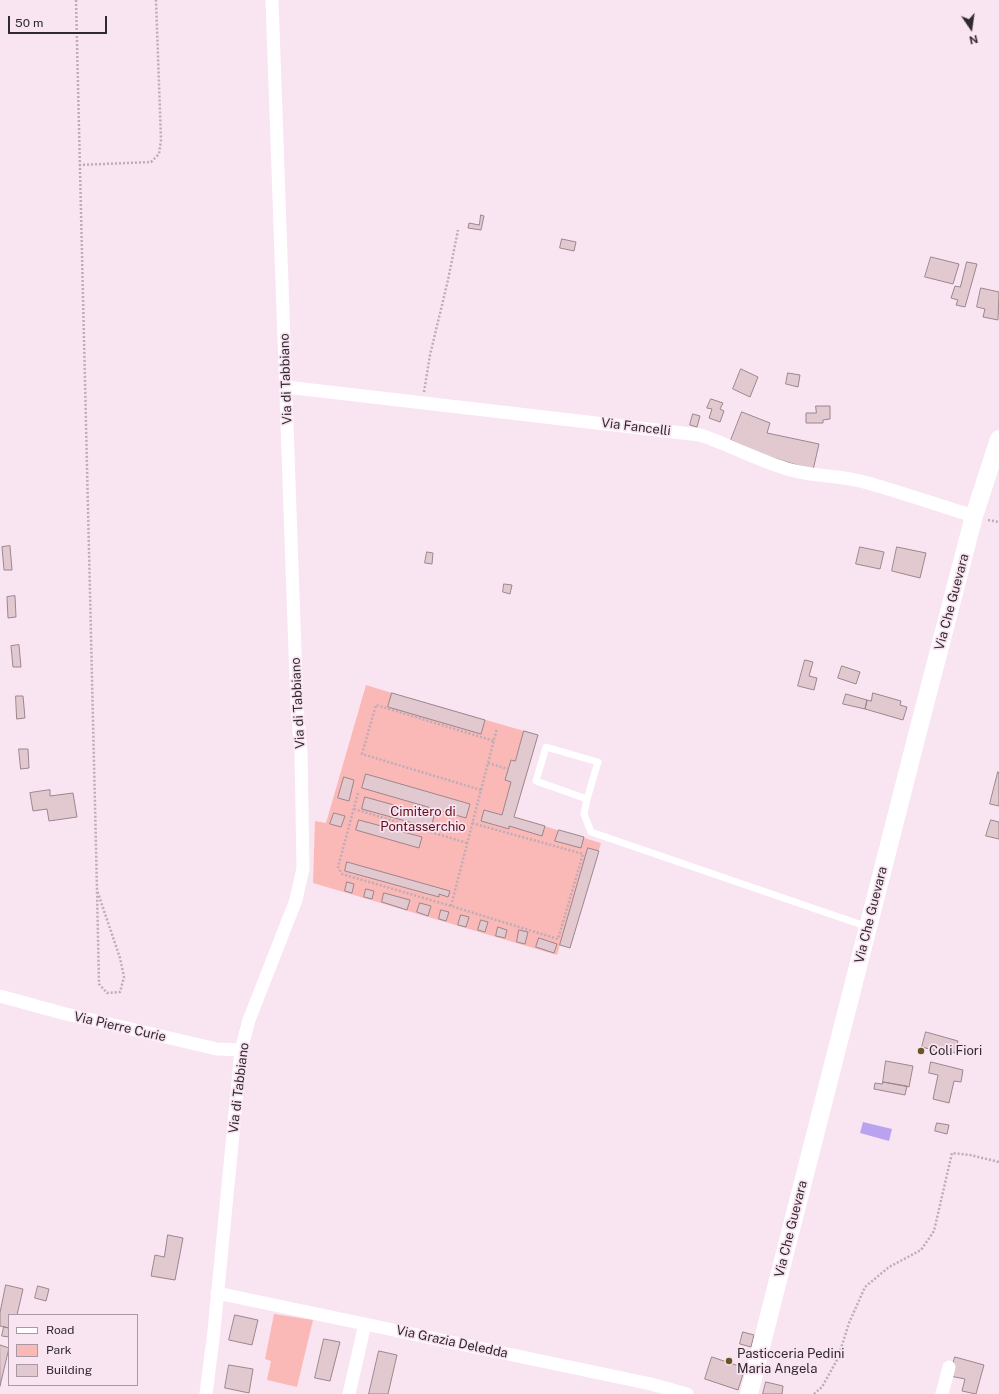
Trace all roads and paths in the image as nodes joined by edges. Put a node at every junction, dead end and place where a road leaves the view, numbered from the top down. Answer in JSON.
{"nodes":[{"id":1,"x":76,"y":0,"type":"edge"},
{"id":2,"x":156,"y":0,"type":"edge"},
{"id":3,"x":272,"y":0,"type":"edge"},
{"id":4,"x":79,"y":165,"type":"junction"},
{"id":5,"x":458,"y":230,"type":"dead end"},
{"id":6,"x":286,"y":387,"type":"junction"},
{"id":7,"x":423,"y":402,"type":"junction"},
{"id":8,"x":999,"y":439,"type":"edge"},
{"id":9,"x":974,"y":516,"type":"junction"},
{"id":10,"x":497,"y":728,"type":"dead end"},
{"id":11,"x":494,"y":741,"type":"junction"},
{"id":12,"x":488,"y":763,"type":"junction"},
{"id":13,"x":508,"y":769,"type":"dead end"},
{"id":14,"x":481,"y":790,"type":"junction"},
{"id":15,"x":358,"y":793,"type":"dead end"},
{"id":16,"x":587,"y":799,"type":"junction"},
{"id":17,"x":354,"y":809,"type":"junction"},
{"id":18,"x":472,"y":823,"type":"junction"},
{"id":19,"x":467,"y":843,"type":"junction"},
{"id":20,"x":97,"y":890,"type":"junction"},
{"id":21,"x":451,"y":906,"type":"junction"},
{"id":22,"x":868,"y":927,"type":"junction"},
{"id":23,"x":0,"y":996,"type":"edge"},
{"id":24,"x":241,"y":1050,"type":"junction"},
{"id":25,"x":999,"y":1162,"type":"edge"},
{"id":26,"x":217,"y":1293,"type":"junction"},
{"id":27,"x":366,"y":1324,"type":"junction"},
{"id":28,"x":949,"y":1367,"type":"dead end"},
{"id":29,"x":206,"y":1394,"type":"edge"},
{"id":30,"x":349,"y":1394,"type":"edge"},
{"id":31,"x":687,"y":1394,"type":"edge"},
{"id":32,"x":749,"y":1394,"type":"edge"},
{"id":33,"x":814,"y":1394,"type":"edge"},
{"id":34,"x":942,"y":1394,"type":"edge"}],
"edges":[{"from":1,"to":4,"type":"path"},
{"from":2,"to":4,"type":"path"},
{"from":3,"to":6,"type":"street","name":"Via di Tabbiano"},
{"from":4,"to":20,"type":"path"},
{"from":5,"to":7,"type":"path"},
{"from":6,"to":7,"type":"street","name":"Via Fancelli"},
{"from":6,"to":24,"type":"street","name":"Via di Tabbiano"},
{"from":7,"to":9,"type":"street","name":"Via Fancelli"},
{"from":8,"to":9,"type":"main road","name":"Via Che Guevara"},
{"from":9,"to":22,"type":"main road","name":"Via Che Guevara"},
{"from":10,"to":11,"type":"path"},
{"from":11,"to":12,"type":"path"},
{"from":11,"to":14,"type":"path"},
{"from":12,"to":13,"type":"path"},
{"from":12,"to":14,"type":"path"},
{"from":14,"to":18,"type":"path"},
{"from":15,"to":17,"type":"path"},
{"from":16,"to":16,"type":"lane"},
{"from":16,"to":22,"type":"lane"},
{"from":17,"to":19,"type":"path"},
{"from":17,"to":21,"type":"path"},
{"from":18,"to":19,"type":"path"},
{"from":18,"to":21,"type":"path"},
{"from":19,"to":21,"type":"path"},
{"from":20,"to":20,"type":"path"},
{"from":22,"to":32,"type":"main road","name":"Via Che Guevara"},
{"from":23,"to":24,"type":"street","name":"Via Pierre Curie"},
{"from":24,"to":26,"type":"street","name":"Via di Tabbiano"},
{"from":25,"to":33,"type":"path"},
{"from":26,"to":27,"type":"street","name":"Via Grazia Deledda"},
{"from":26,"to":29,"type":"street","name":"Via di Tabbiano"},
{"from":27,"to":30,"type":"street"},
{"from":27,"to":31,"type":"street","name":"Via Grazia Deledda"},
{"from":28,"to":34,"type":"street"}]}
